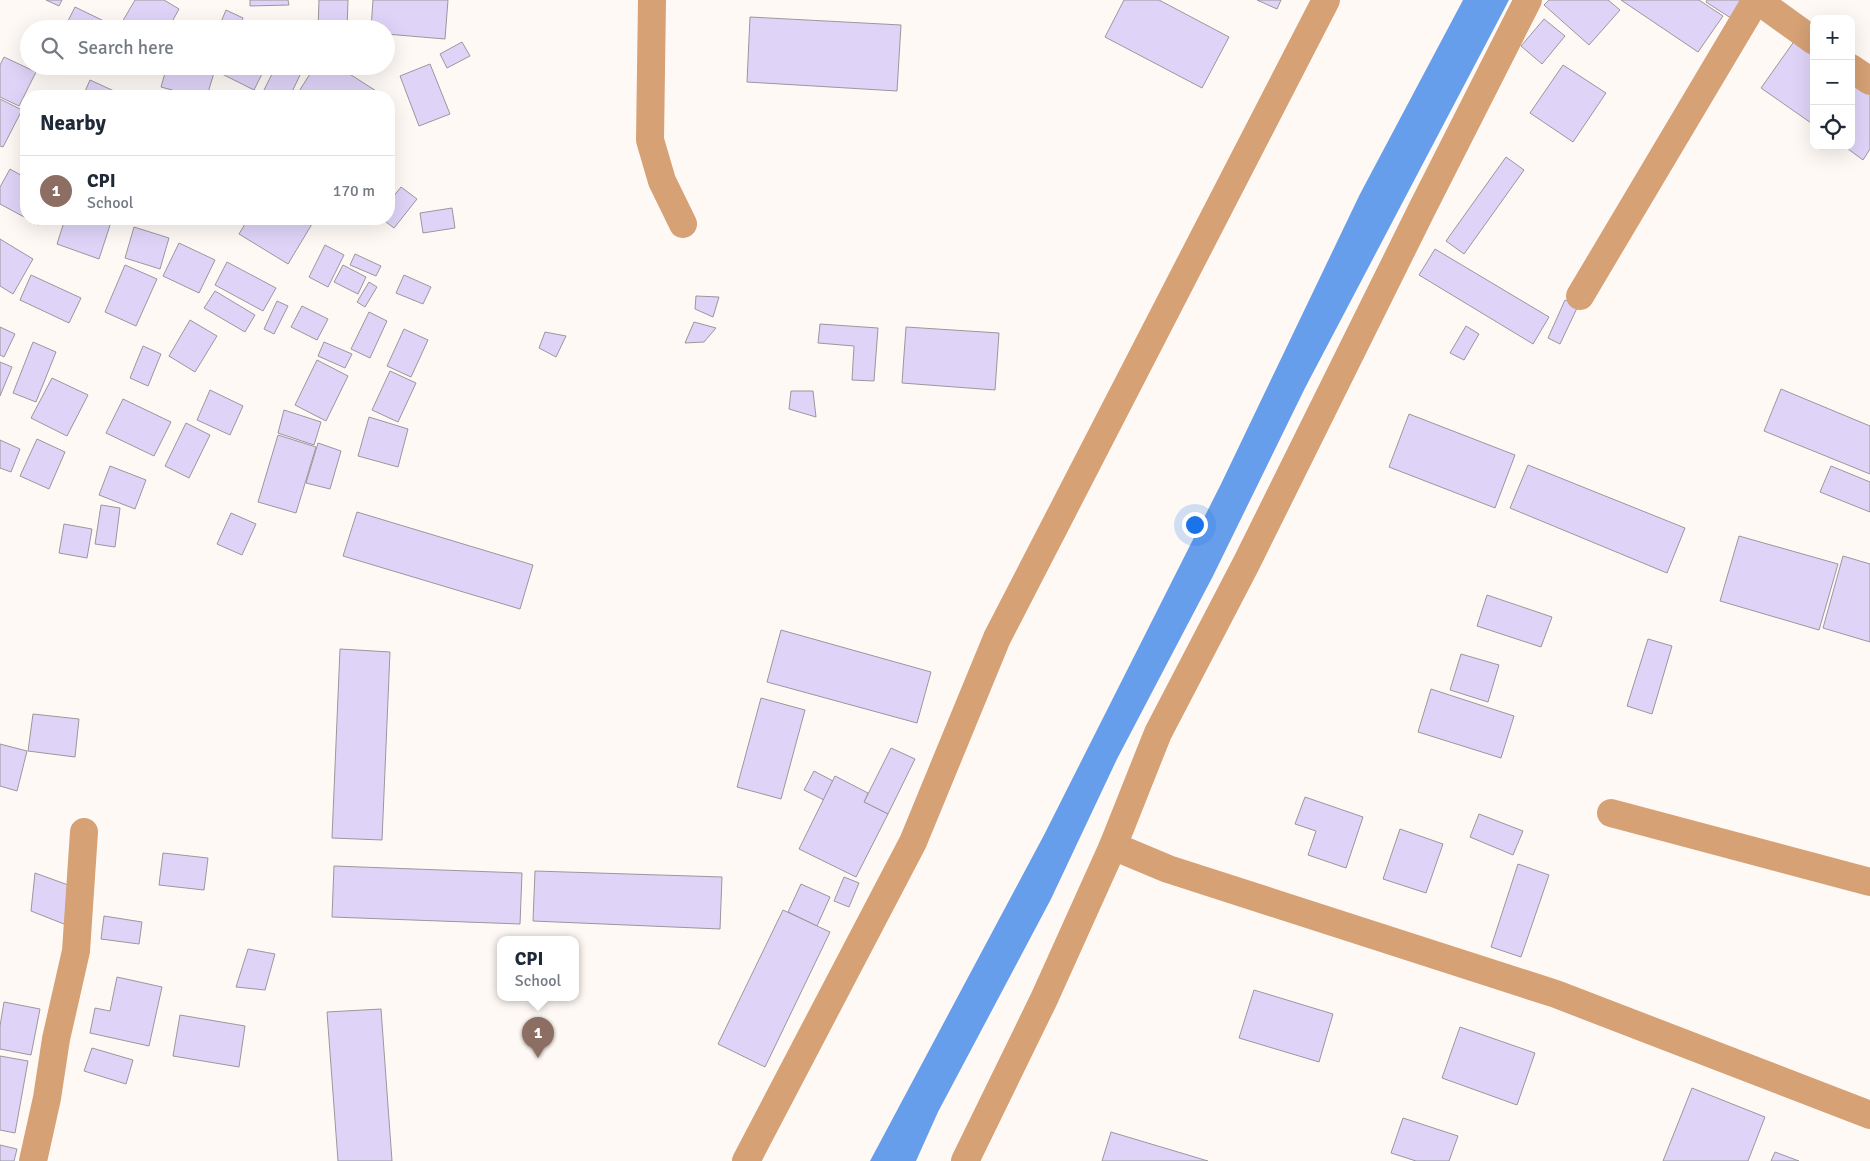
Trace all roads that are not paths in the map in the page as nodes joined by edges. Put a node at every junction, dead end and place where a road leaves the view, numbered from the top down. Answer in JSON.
{"nodes":[{"id":1,"x":652,"y":0,"type":"edge"},
{"id":2,"x":1326,"y":0,"type":"edge"},
{"id":3,"x":1528,"y":0,"type":"edge"},
{"id":4,"x":1756,"y":0,"type":"edge"},
{"id":5,"x":1810,"y":38,"type":"edge"},
{"id":6,"x":1855,"y":71,"type":"edge"},
{"id":7,"x":1870,"y":81,"type":"edge"},
{"id":8,"x":683,"y":224,"type":"dead end"},
{"id":9,"x":1580,"y":296,"type":"dead end"},
{"id":10,"x":1611,"y":813,"type":"dead end"},
{"id":11,"x":84,"y":832,"type":"dead end"},
{"id":12,"x":1113,"y":846,"type":"junction"},
{"id":13,"x":1870,"y":882,"type":"edge"},
{"id":14,"x":1868,"y":1107,"type":"edge"},
{"id":15,"x":33,"y":1161,"type":"edge"},
{"id":16,"x":746,"y":1161,"type":"edge"},
{"id":17,"x":965,"y":1161,"type":"edge"}],
"edges":[{"from":1,"to":8,"type":"street"},
{"from":2,"to":16,"type":"street"},
{"from":3,"to":12,"type":"street"},
{"from":4,"to":5,"type":"street"},
{"from":4,"to":9,"type":"street"},
{"from":6,"to":7,"type":"street"},
{"from":10,"to":13,"type":"street"},
{"from":11,"to":15,"type":"street"},
{"from":12,"to":14,"type":"street"},
{"from":12,"to":17,"type":"street"}]}
